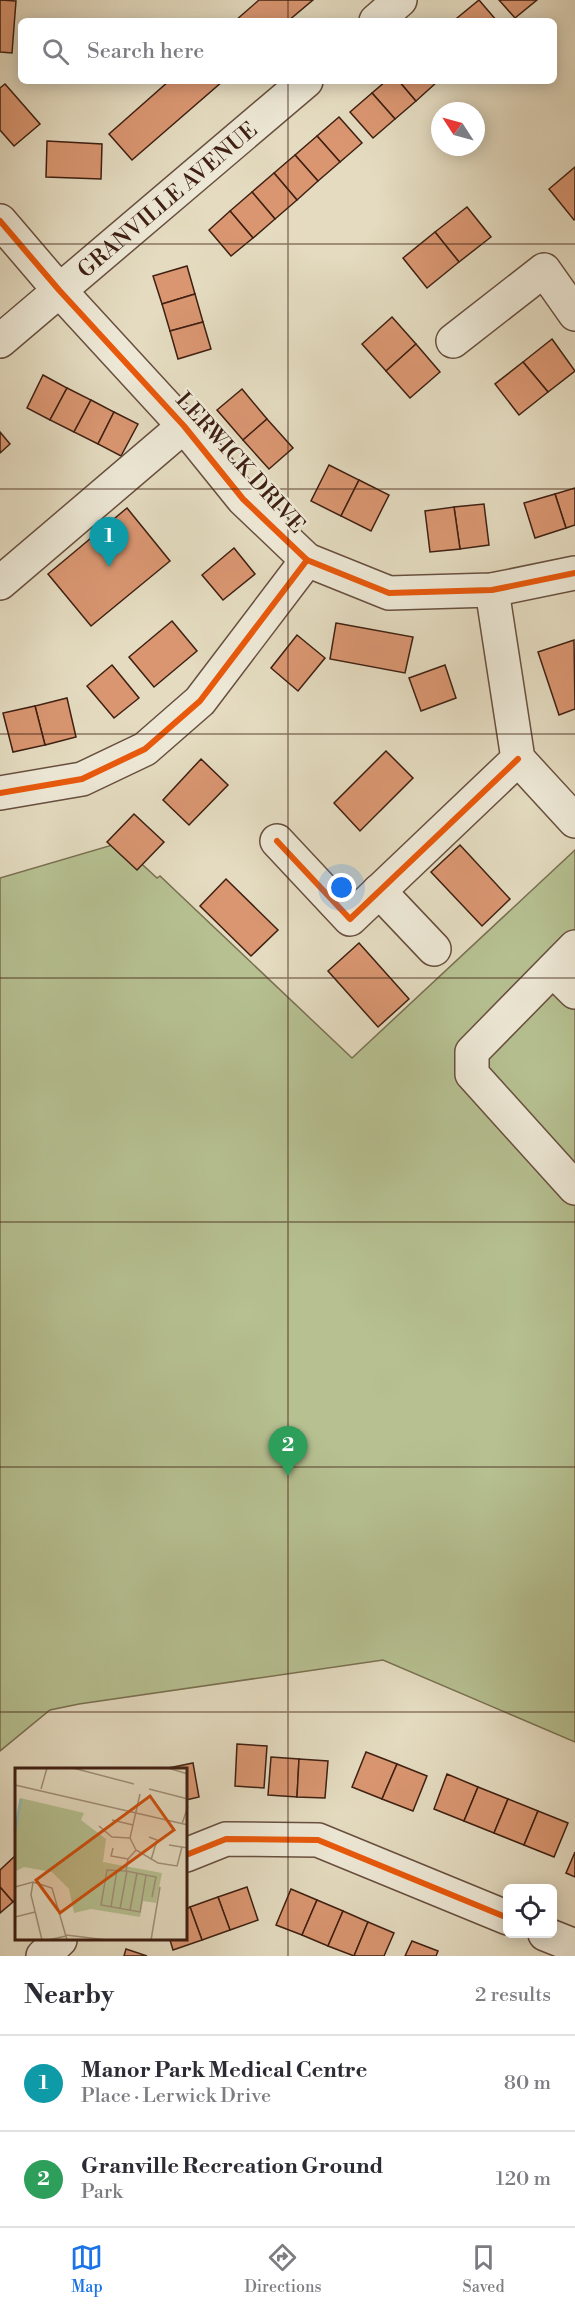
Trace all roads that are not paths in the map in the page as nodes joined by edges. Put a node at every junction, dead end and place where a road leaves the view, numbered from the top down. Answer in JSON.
{"nodes":[{"id":1,"x":400,"y":0,"type":"edge"},
{"id":2,"x":379,"y":18,"type":"edge"},
{"id":3,"x":302,"y":84,"type":"edge"},
{"id":4,"x":0,"y":221,"type":"edge"},
{"id":5,"x":59,"y":290,"type":"junction"},
{"id":6,"x":575,"y":314,"type":"edge"},
{"id":7,"x":0,"y":341,"type":"edge"},
{"id":8,"x":453,"y":341,"type":"dead end"},
{"id":9,"x":184,"y":426,"type":"junction"},
{"id":10,"x":307,"y":560,"type":"junction"},
{"id":11,"x":575,"y":573,"type":"edge"},
{"id":12,"x":0,"y":583,"type":"edge"},
{"id":13,"x":492,"y":590,"type":"junction"},
{"id":14,"x":518,"y":759,"type":"junction"},
{"id":15,"x":0,"y":793,"type":"edge"},
{"id":16,"x":572,"y":817,"type":"edge"},
{"id":17,"x":277,"y":841,"type":"dead end"},
{"id":18,"x":379,"y":891,"type":"junction"},
{"id":19,"x":575,"y":947,"type":"edge"},
{"id":20,"x":434,"y":949,"type":"dead end"},
{"id":21,"x":564,"y":981,"type":"edge"},
{"id":22,"x":575,"y":1188,"type":"edge"},
{"id":23,"x":188,"y":1854,"type":"edge"},
{"id":24,"x":503,"y":1916,"type":"edge"},
{"id":25,"x":555,"y":1938,"type":"edge"},
{"id":26,"x":59,"y":1941,"type":"edge"},
{"id":27,"x":575,"y":1946,"type":"edge"},
{"id":28,"x":43,"y":1956,"type":"edge"}],
"edges":[{"from":1,"to":2,"type":"street"},
{"from":3,"to":5,"type":"street","name":"GRANVILLE AVENUE"},
{"from":4,"to":5,"type":"street","name":"LERWICK DRIVE"},
{"from":5,"to":7,"type":"street","name":"GRANVILLE AVENUE"},
{"from":5,"to":9,"type":"street","name":"LERWICK DRIVE"},
{"from":6,"to":8,"type":"street"},
{"from":9,"to":10,"type":"street","name":"LERWICK DRIVE"},
{"from":9,"to":12,"type":"street"},
{"from":10,"to":13,"type":"street","name":"LERWICK DRIVE"},
{"from":10,"to":15,"type":"street"},
{"from":11,"to":13,"type":"street","name":"LERWICK DRIVE"},
{"from":13,"to":14,"type":"street"},
{"from":14,"to":16,"type":"street"},
{"from":14,"to":18,"type":"street"},
{"from":17,"to":18,"type":"street"},
{"from":18,"to":20,"type":"street"},
{"from":19,"to":21,"type":"street"},
{"from":21,"to":22,"type":"street"},
{"from":23,"to":24,"type":"street"},
{"from":25,"to":27,"type":"street"},
{"from":26,"to":28,"type":"street"}]}
